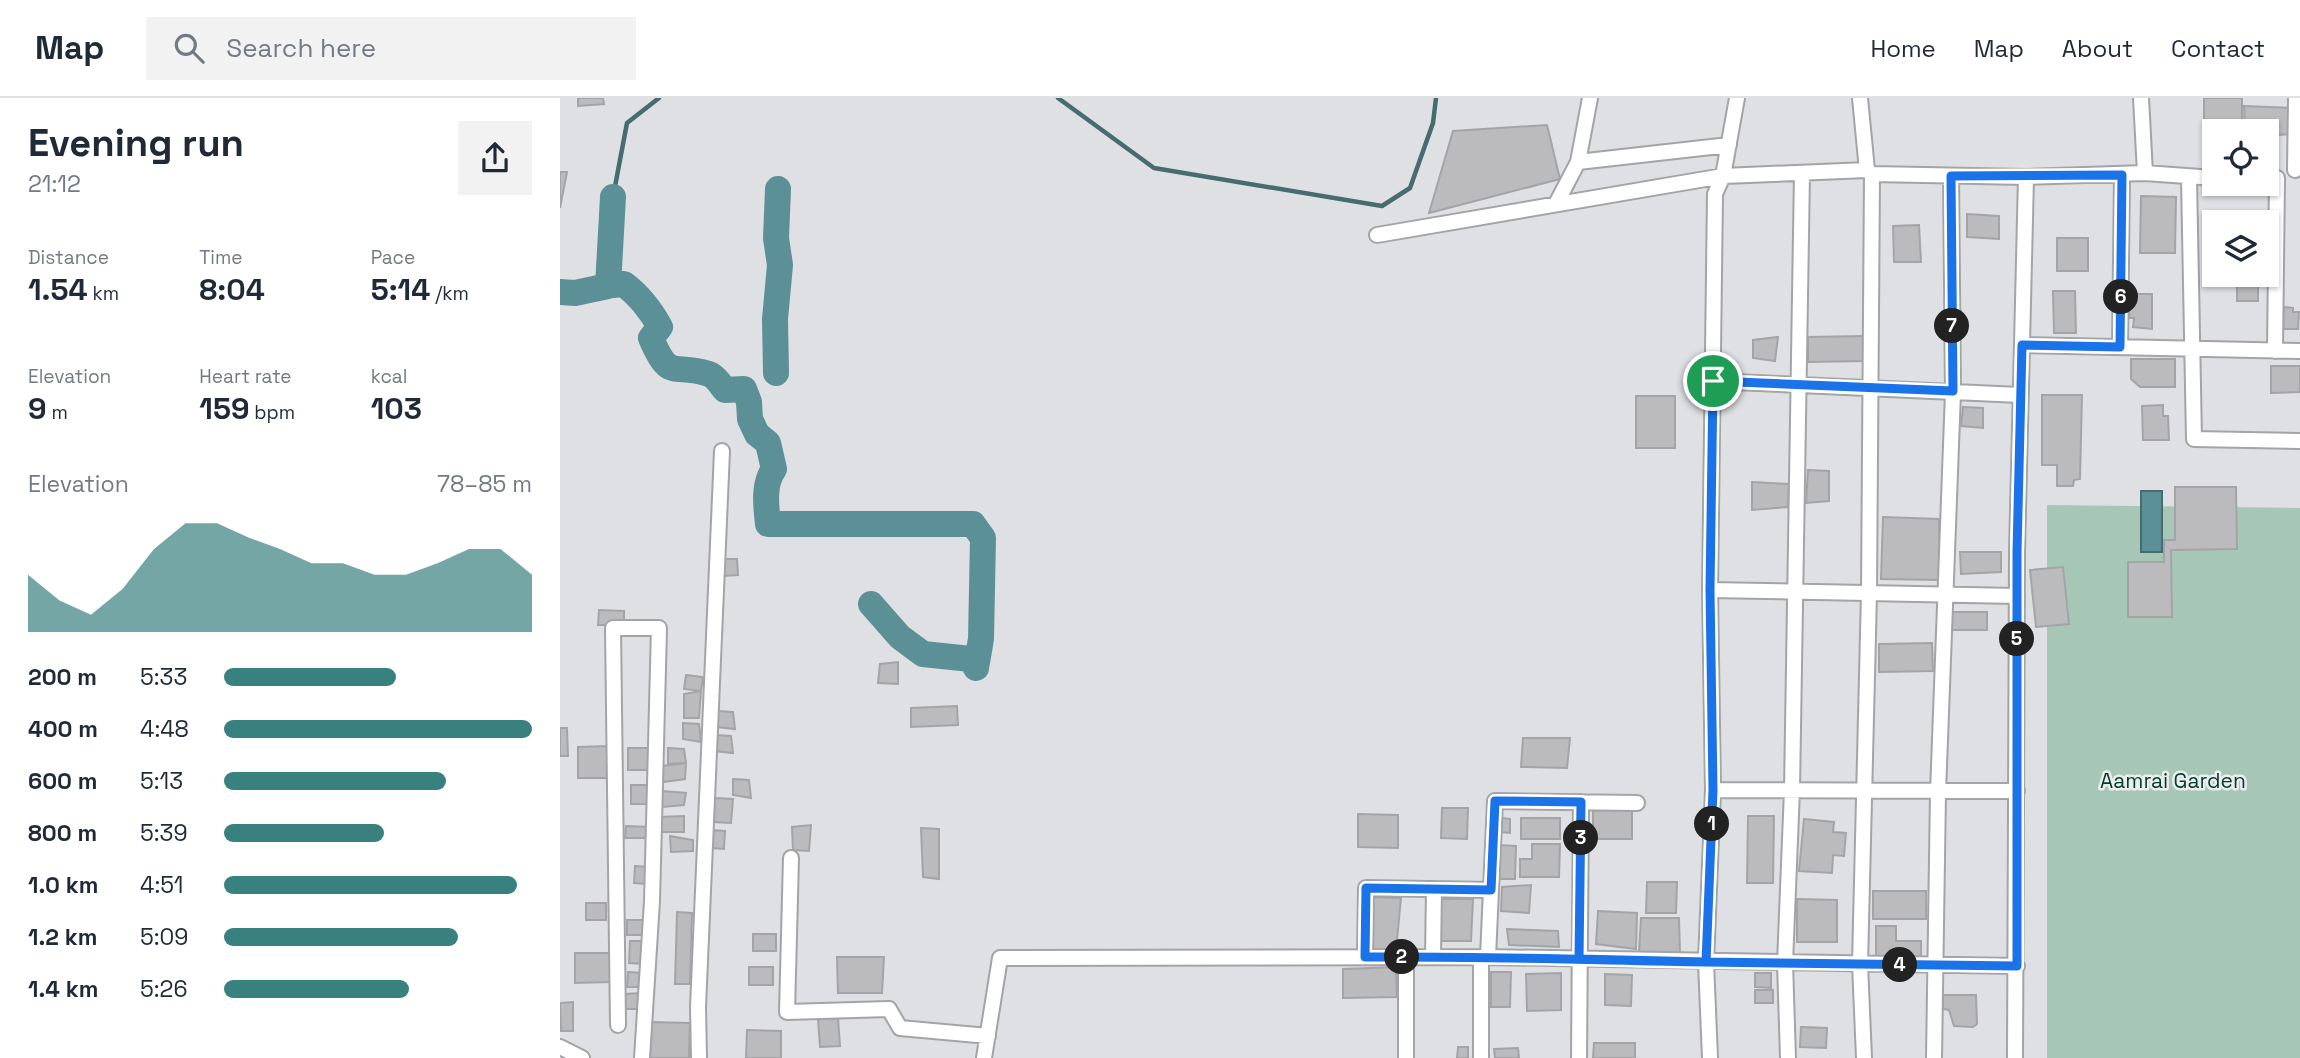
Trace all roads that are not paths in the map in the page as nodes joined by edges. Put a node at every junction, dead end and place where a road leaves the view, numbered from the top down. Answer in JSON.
{"nodes":[{"id":1,"x":1590,"y":98,"type":"edge"},
{"id":2,"x":1737,"y":98,"type":"edge"},
{"id":3,"x":1860,"y":98,"type":"edge"},
{"id":4,"x":2141,"y":98,"type":"edge"},
{"id":5,"x":2296,"y":98,"type":"edge"},
{"id":6,"x":1729,"y":145,"type":"junction"},
{"id":7,"x":1578,"y":162,"type":"junction"},
{"id":8,"x":2297,"y":170,"type":"edge"},
{"id":9,"x":1869,"y":172,"type":"junction"},
{"id":10,"x":1802,"y":173,"type":"junction"},
{"id":11,"x":2145,"y":173,"type":"junction"},
{"id":12,"x":2122,"y":175,"type":"junction"},
{"id":13,"x":1723,"y":176,"type":"junction"},
{"id":14,"x":1951,"y":176,"type":"junction"},
{"id":15,"x":2279,"y":176,"type":"edge"},
{"id":16,"x":2026,"y":177,"type":"junction"},
{"id":17,"x":2189,"y":178,"type":"junction"},
{"id":18,"x":2202,"y":178,"type":"edge"},
{"id":19,"x":2272,"y":196,"type":"edge"},
{"id":20,"x":1556,"y":204,"type":"junction"},
{"id":21,"x":1377,"y":235,"type":"dead end"},
{"id":22,"x":2022,"y":345,"type":"junction"},
{"id":23,"x":2120,"y":347,"type":"junction"},
{"id":24,"x":2194,"y":350,"type":"junction"},
{"id":25,"x":2275,"y":351,"type":"junction"},
{"id":26,"x":2300,"y":351,"type":"edge"},
{"id":27,"x":1713,"y":381,"type":"junction"},
{"id":28,"x":1798,"y":385,"type":"junction"},
{"id":29,"x":1872,"y":388,"type":"junction"},
{"id":30,"x":1953,"y":391,"type":"junction"},
{"id":31,"x":2020,"y":395,"type":"junction"},
{"id":32,"x":2300,"y":441,"type":"edge"},
{"id":33,"x":722,"y":451,"type":"dead end"},
{"id":34,"x":1710,"y":590,"type":"junction"},
{"id":35,"x":1795,"y":591,"type":"junction"},
{"id":36,"x":1869,"y":593,"type":"junction"},
{"id":37,"x":1946,"y":595,"type":"junction"},
{"id":38,"x":2017,"y":596,"type":"junction"},
{"id":39,"x":1713,"y":790,"type":"junction"},
{"id":40,"x":1793,"y":790,"type":"junction"},
{"id":41,"x":1864,"y":790,"type":"junction"},
{"id":42,"x":2017,"y":792,"type":"junction"},
{"id":43,"x":1938,"y":793,"type":"junction"},
{"id":44,"x":1581,"y":802,"type":"junction"},
{"id":45,"x":1636,"y":803,"type":"dead end"},
{"id":46,"x":791,"y":858,"type":"dead end"},
{"id":47,"x":1434,"y":889,"type":"junction"},
{"id":48,"x":1491,"y":890,"type":"junction"},
{"id":49,"x":1365,"y":957,"type":"junction"},
{"id":50,"x":1406,"y":957,"type":"junction"},
{"id":51,"x":1433,"y":957,"type":"junction"},
{"id":52,"x":1484,"y":957,"type":"junction"},
{"id":53,"x":1579,"y":959,"type":"junction"},
{"id":54,"x":1706,"y":962,"type":"junction"},
{"id":55,"x":1785,"y":963,"type":"junction"},
{"id":56,"x":1860,"y":964,"type":"junction"},
{"id":57,"x":1934,"y":965,"type":"junction"},
{"id":58,"x":2017,"y":966,"type":"junction"},
{"id":59,"x":618,"y":1025,"type":"dead end"},
{"id":60,"x":988,"y":1036,"type":"junction"},
{"id":61,"x":560,"y":1047,"type":"edge"},
{"id":62,"x":582,"y":1058,"type":"edge"},
{"id":63,"x":642,"y":1058,"type":"edge"},
{"id":64,"x":699,"y":1058,"type":"edge"},
{"id":65,"x":984,"y":1058,"type":"edge"},
{"id":66,"x":1406,"y":1058,"type":"edge"},
{"id":67,"x":1481,"y":1058,"type":"edge"},
{"id":68,"x":1579,"y":1058,"type":"edge"},
{"id":69,"x":1710,"y":1058,"type":"edge"},
{"id":70,"x":1788,"y":1058,"type":"edge"},
{"id":71,"x":1864,"y":1058,"type":"edge"},
{"id":72,"x":1934,"y":1058,"type":"edge"},
{"id":73,"x":2015,"y":1058,"type":"edge"}],
"edges":[{"from":1,"to":7,"type":"street"},
{"from":2,"to":6,"type":"street"},
{"from":3,"to":9,"type":"street"},
{"from":4,"to":11,"type":"street"},
{"from":5,"to":8,"type":"street"},
{"from":6,"to":7,"type":"street"},
{"from":6,"to":13,"type":"street"},
{"from":7,"to":20,"type":"street"},
{"from":8,"to":15,"type":"street"},
{"from":9,"to":10,"type":"street"},
{"from":9,"to":14,"type":"street"},
{"from":9,"to":29,"type":"street"},
{"from":10,"to":13,"type":"street"},
{"from":10,"to":28,"type":"street"},
{"from":11,"to":12,"type":"street"},
{"from":11,"to":17,"type":"street"},
{"from":12,"to":16,"type":"street"},
{"from":12,"to":23,"type":"street"},
{"from":13,"to":20,"type":"street"},
{"from":13,"to":27,"type":"street"},
{"from":14,"to":16,"type":"street"},
{"from":14,"to":30,"type":"street"},
{"from":16,"to":22,"type":"street"},
{"from":17,"to":18,"type":"street"},
{"from":17,"to":24,"type":"street"},
{"from":19,"to":25,"type":"street"},
{"from":20,"to":21,"type":"street"},
{"from":22,"to":23,"type":"street"},
{"from":22,"to":31,"type":"street"},
{"from":23,"to":24,"type":"street"},
{"from":24,"to":25,"type":"street"},
{"from":24,"to":32,"type":"street"},
{"from":25,"to":26,"type":"street"},
{"from":27,"to":28,"type":"street"},
{"from":27,"to":34,"type":"street"},
{"from":28,"to":29,"type":"street"},
{"from":28,"to":35,"type":"street"},
{"from":29,"to":30,"type":"street"},
{"from":29,"to":36,"type":"street"},
{"from":30,"to":31,"type":"street"},
{"from":30,"to":37,"type":"street"},
{"from":31,"to":38,"type":"street"},
{"from":33,"to":64,"type":"street"},
{"from":34,"to":35,"type":"street"},
{"from":34,"to":39,"type":"street"},
{"from":35,"to":36,"type":"street"},
{"from":35,"to":40,"type":"street"},
{"from":36,"to":37,"type":"street"},
{"from":36,"to":41,"type":"street"},
{"from":37,"to":38,"type":"street"},
{"from":37,"to":43,"type":"street"},
{"from":38,"to":42,"type":"street"},
{"from":39,"to":40,"type":"street"},
{"from":39,"to":54,"type":"street"},
{"from":40,"to":41,"type":"street"},
{"from":40,"to":55,"type":"street"},
{"from":41,"to":43,"type":"street"},
{"from":41,"to":56,"type":"street"},
{"from":42,"to":43,"type":"street"},
{"from":42,"to":58,"type":"street"},
{"from":43,"to":57,"type":"street"},
{"from":44,"to":45,"type":"street"},
{"from":44,"to":48,"type":"street"},
{"from":44,"to":53,"type":"street"},
{"from":46,"to":60,"type":"street"},
{"from":47,"to":48,"type":"street"},
{"from":47,"to":49,"type":"street"},
{"from":47,"to":51,"type":"street"},
{"from":48,"to":52,"type":"street"},
{"from":49,"to":50,"type":"street"},
{"from":49,"to":60,"type":"street"},
{"from":50,"to":51,"type":"street"},
{"from":50,"to":66,"type":"street"},
{"from":51,"to":52,"type":"street"},
{"from":52,"to":53,"type":"street"},
{"from":52,"to":67,"type":"street"},
{"from":53,"to":54,"type":"street"},
{"from":53,"to":68,"type":"street"},
{"from":54,"to":55,"type":"street"},
{"from":54,"to":69,"type":"street"},
{"from":55,"to":56,"type":"street"},
{"from":55,"to":70,"type":"street"},
{"from":56,"to":57,"type":"street"},
{"from":56,"to":71,"type":"street"},
{"from":57,"to":58,"type":"street"},
{"from":57,"to":72,"type":"street"},
{"from":58,"to":73,"type":"street"},
{"from":59,"to":63,"type":"street"},
{"from":60,"to":65,"type":"street"},
{"from":61,"to":62,"type":"street"}]}
